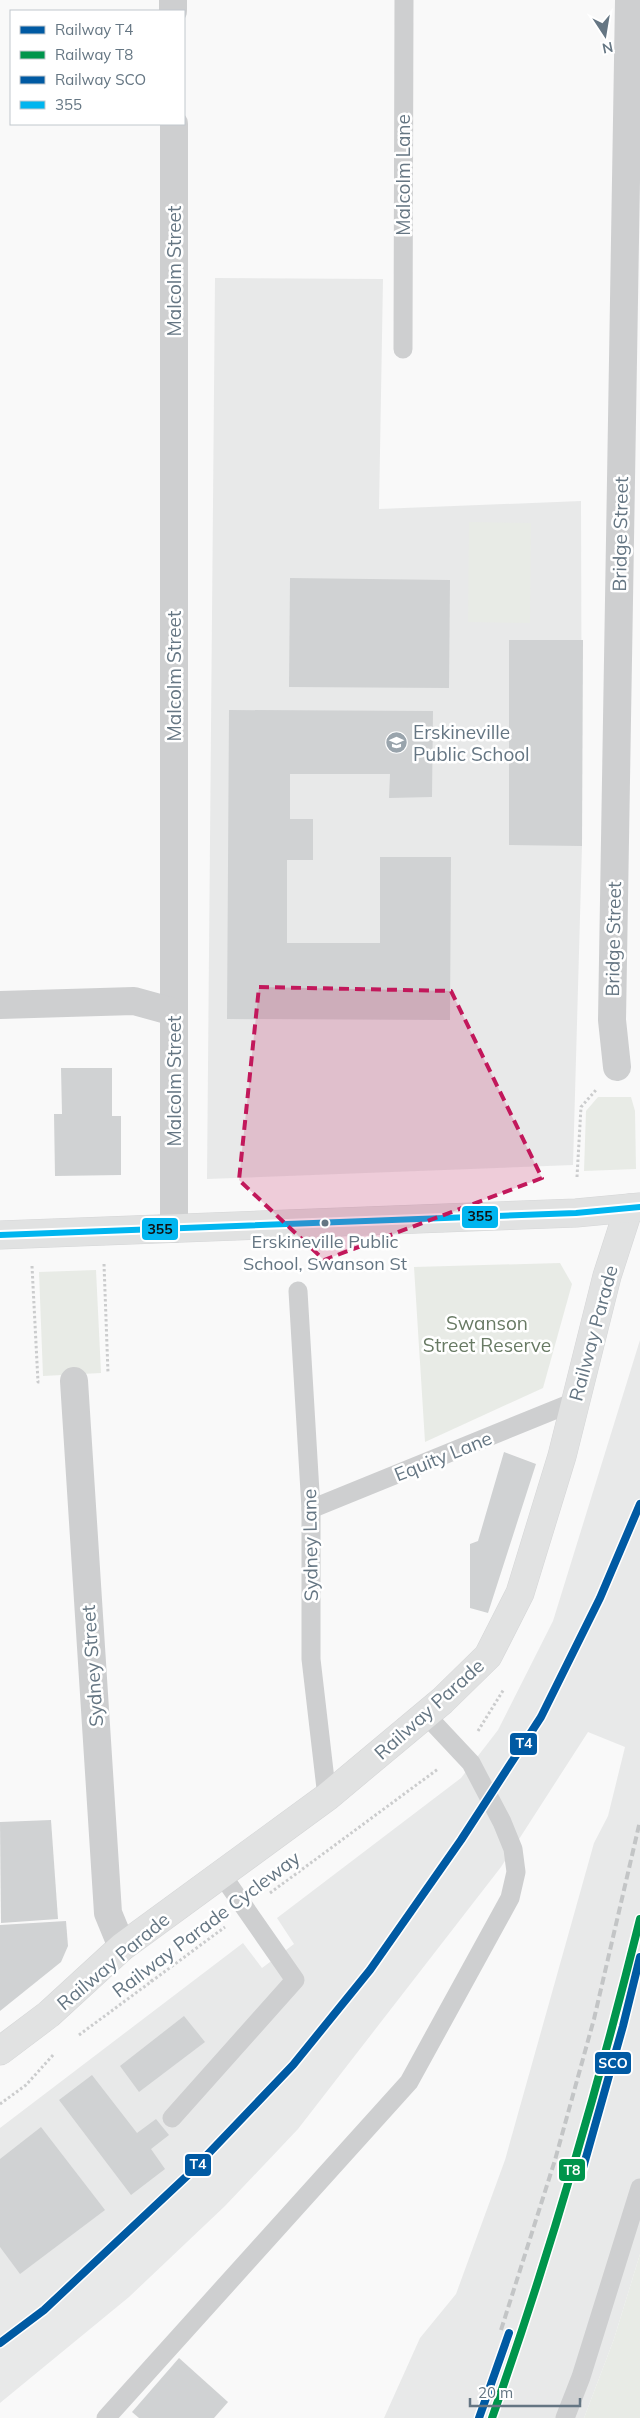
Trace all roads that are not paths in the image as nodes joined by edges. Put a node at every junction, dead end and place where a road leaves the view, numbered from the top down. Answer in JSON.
{"nodes":[{"id":1,"x":404,"y":0,"type":"edge"},
{"id":2,"x":629,"y":0,"type":"edge"},
{"id":3,"x":174,"y":125,"type":"edge"},
{"id":4,"x":403,"y":349,"type":"dead end"},
{"id":5,"x":0,"y":1005,"type":"edge"},
{"id":6,"x":174,"y":1012,"type":"junction"},
{"id":7,"x":617,"y":1068,"type":"road end"},
{"id":8,"x":634,"y":1208,"type":"edge"},
{"id":9,"x":174,"y":1229,"type":"junction"},
{"id":10,"x":0,"y":1235,"type":"edge"},
{"id":11,"x":298,"y":1291,"type":"dead end"},
{"id":12,"x":74,"y":1381,"type":"road end"},
{"id":13,"x":574,"y":1402,"type":"junction"},
{"id":14,"x":311,"y":1509,"type":"junction"},
{"id":15,"x":426,"y":1715,"type":"junction"},
{"id":16,"x":327,"y":1797,"type":"junction"},
{"id":17,"x":222,"y":1875,"type":"junction"},
{"id":18,"x":122,"y":1947,"type":"junction"},
{"id":19,"x":0,"y":2051,"type":"edge"},
{"id":20,"x":172,"y":2118,"type":"dead end"},
{"id":21,"x":640,"y":2188,"type":"edge"},
{"id":22,"x":106,"y":2418,"type":"edge"},
{"id":23,"x":565,"y":2418,"type":"edge"}],
"edges":[{"from":1,"to":4,"type":"lane","name":"Malcolm Lane"},
{"from":2,"to":7,"type":"street","name":"Bridge Street"},
{"from":3,"to":6,"type":"street","name":"Malcolm Street"},
{"from":5,"to":6,"type":"street"},
{"from":6,"to":9,"type":"street","name":"Malcolm Street"},
{"from":8,"to":9,"type":"street"},
{"from":8,"to":13,"type":"street","name":"Railway Parade"},
{"from":9,"to":10,"type":"street"},
{"from":11,"to":14,"type":"lane","name":"Sydney Lane"},
{"from":12,"to":18,"type":"street","name":"Sydney Street"},
{"from":13,"to":14,"type":"lane","name":"Equity Lane"},
{"from":13,"to":15,"type":"street","name":"Railway Parade"},
{"from":14,"to":16,"type":"lane","name":"Sydney Lane"},
{"from":15,"to":16,"type":"street","name":"Railway Parade"},
{"from":15,"to":22,"type":"lane"},
{"from":16,"to":17,"type":"street","name":"Railway Parade"},
{"from":17,"to":18,"type":"street","name":"Railway Parade"},
{"from":17,"to":20,"type":"lane"},
{"from":18,"to":19,"type":"street","name":"Railway Parade"},
{"from":21,"to":23,"type":"lane"}]}
